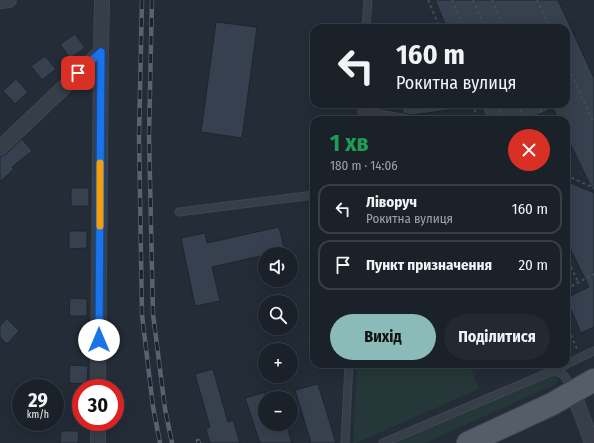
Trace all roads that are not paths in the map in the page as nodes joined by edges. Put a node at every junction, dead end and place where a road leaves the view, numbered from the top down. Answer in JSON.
{"nodes":[{"id":1,"x":9,"y":0,"type":"edge"},
{"id":2,"x":102,"y":0,"type":"edge"},
{"id":3,"x":368,"y":0,"type":"edge"},
{"id":4,"x":0,"y":1,"type":"edge"},
{"id":5,"x":366,"y":24,"type":"edge"},
{"id":6,"x":101,"y":52,"type":"junction"},
{"id":7,"x":362,"y":108,"type":"edge"},
{"id":8,"x":396,"y":116,"type":"edge"},
{"id":9,"x":0,"y":148,"type":"edge"},
{"id":10,"x":310,"y":196,"type":"edge"},
{"id":11,"x":179,"y":212,"type":"dead end"},
{"id":12,"x":594,"y":351,"type":"edge"},
{"id":13,"x":570,"y":362,"type":"edge"},
{"id":14,"x":349,"y":368,"type":"edge"},
{"id":15,"x":558,"y":368,"type":"edge"},
{"id":16,"x":550,"y":372,"type":"junction"},
{"id":17,"x":98,"y":379,"type":"edge"},
{"id":18,"x":594,"y":380,"type":"edge"},
{"id":19,"x":573,"y":392,"type":"junction"},
{"id":20,"x":98,"y":431,"type":"edge"},
{"id":21,"x":588,"y":441,"type":"edge"},
{"id":22,"x":98,"y":443,"type":"edge"},
{"id":23,"x":345,"y":443,"type":"edge"},
{"id":24,"x":383,"y":443,"type":"edge"},
{"id":25,"x":468,"y":443,"type":"edge"}],
"edges":[{"from":1,"to":4,"type":"street"},
{"from":2,"to":6,"type":"street"},
{"from":3,"to":5,"type":"lane"},
{"from":6,"to":9,"type":"street"},
{"from":6,"to":17,"type":"street"},
{"from":7,"to":8,"type":"lane"},
{"from":10,"to":11,"type":"lane"},
{"from":12,"to":13,"type":"lane"},
{"from":14,"to":23,"type":"lane"},
{"from":15,"to":16,"type":"lane"},
{"from":16,"to":19,"type":"lane"},
{"from":16,"to":24,"type":"lane"},
{"from":18,"to":19,"type":"main road"},
{"from":19,"to":21,"type":"street"},
{"from":19,"to":25,"type":"main road"},
{"from":20,"to":22,"type":"street"}]}
